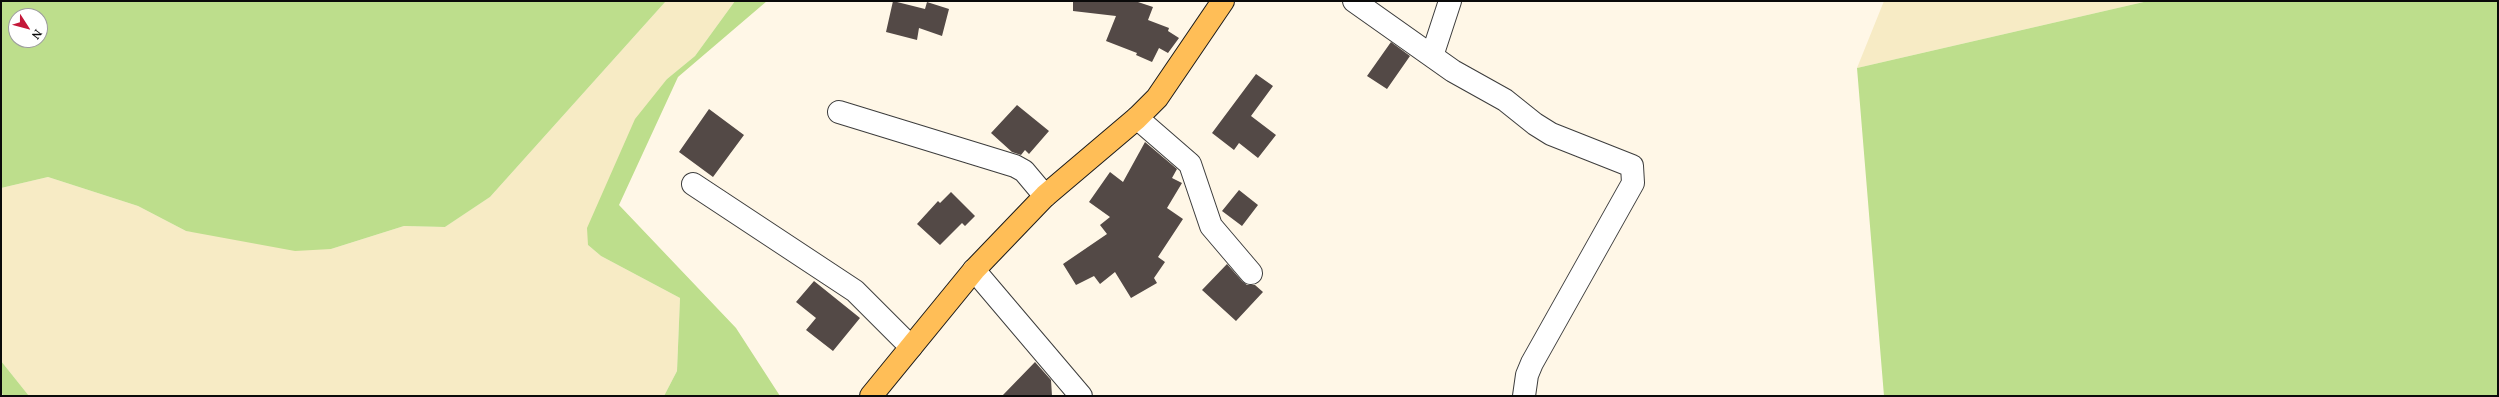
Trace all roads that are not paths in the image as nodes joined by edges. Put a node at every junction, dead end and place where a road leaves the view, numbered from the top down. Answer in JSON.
{"nodes":[{"id":1,"x":1223,"y":1,"type":"edge"},
{"id":2,"x":1354,"y":1,"type":"edge"},
{"id":3,"x":1450,"y":1,"type":"edge"},
{"id":4,"x":1432,"y":56,"type":"junction"},
{"id":5,"x":839,"y":112,"type":"dead end"},
{"id":6,"x":1137,"y":118,"type":"junction"},
{"id":7,"x":693,"y":184,"type":"dead end"},
{"id":8,"x":1045,"y":196,"type":"junction"},
{"id":9,"x":974,"y":270,"type":"junction"},
{"id":10,"x":1251,"y":273,"type":"dead end"},
{"id":11,"x":910,"y":347,"type":"junction"},
{"id":12,"x":871,"y":396,"type":"edge"},
{"id":13,"x":1081,"y":396,"type":"edge"},
{"id":14,"x":1524,"y":396,"type":"edge"}],
"edges":[{"from":1,"to":6,"type":"main road"},
{"from":2,"to":4,"type":"street"},
{"from":3,"to":4,"type":"street"},
{"from":4,"to":14,"type":"street"},
{"from":5,"to":8,"type":"street"},
{"from":6,"to":8,"type":"main road"},
{"from":6,"to":10,"type":"street"},
{"from":7,"to":11,"type":"street"},
{"from":8,"to":9,"type":"main road"},
{"from":9,"to":11,"type":"main road"},
{"from":9,"to":13,"type":"street"},
{"from":11,"to":12,"type":"main road"}]}
